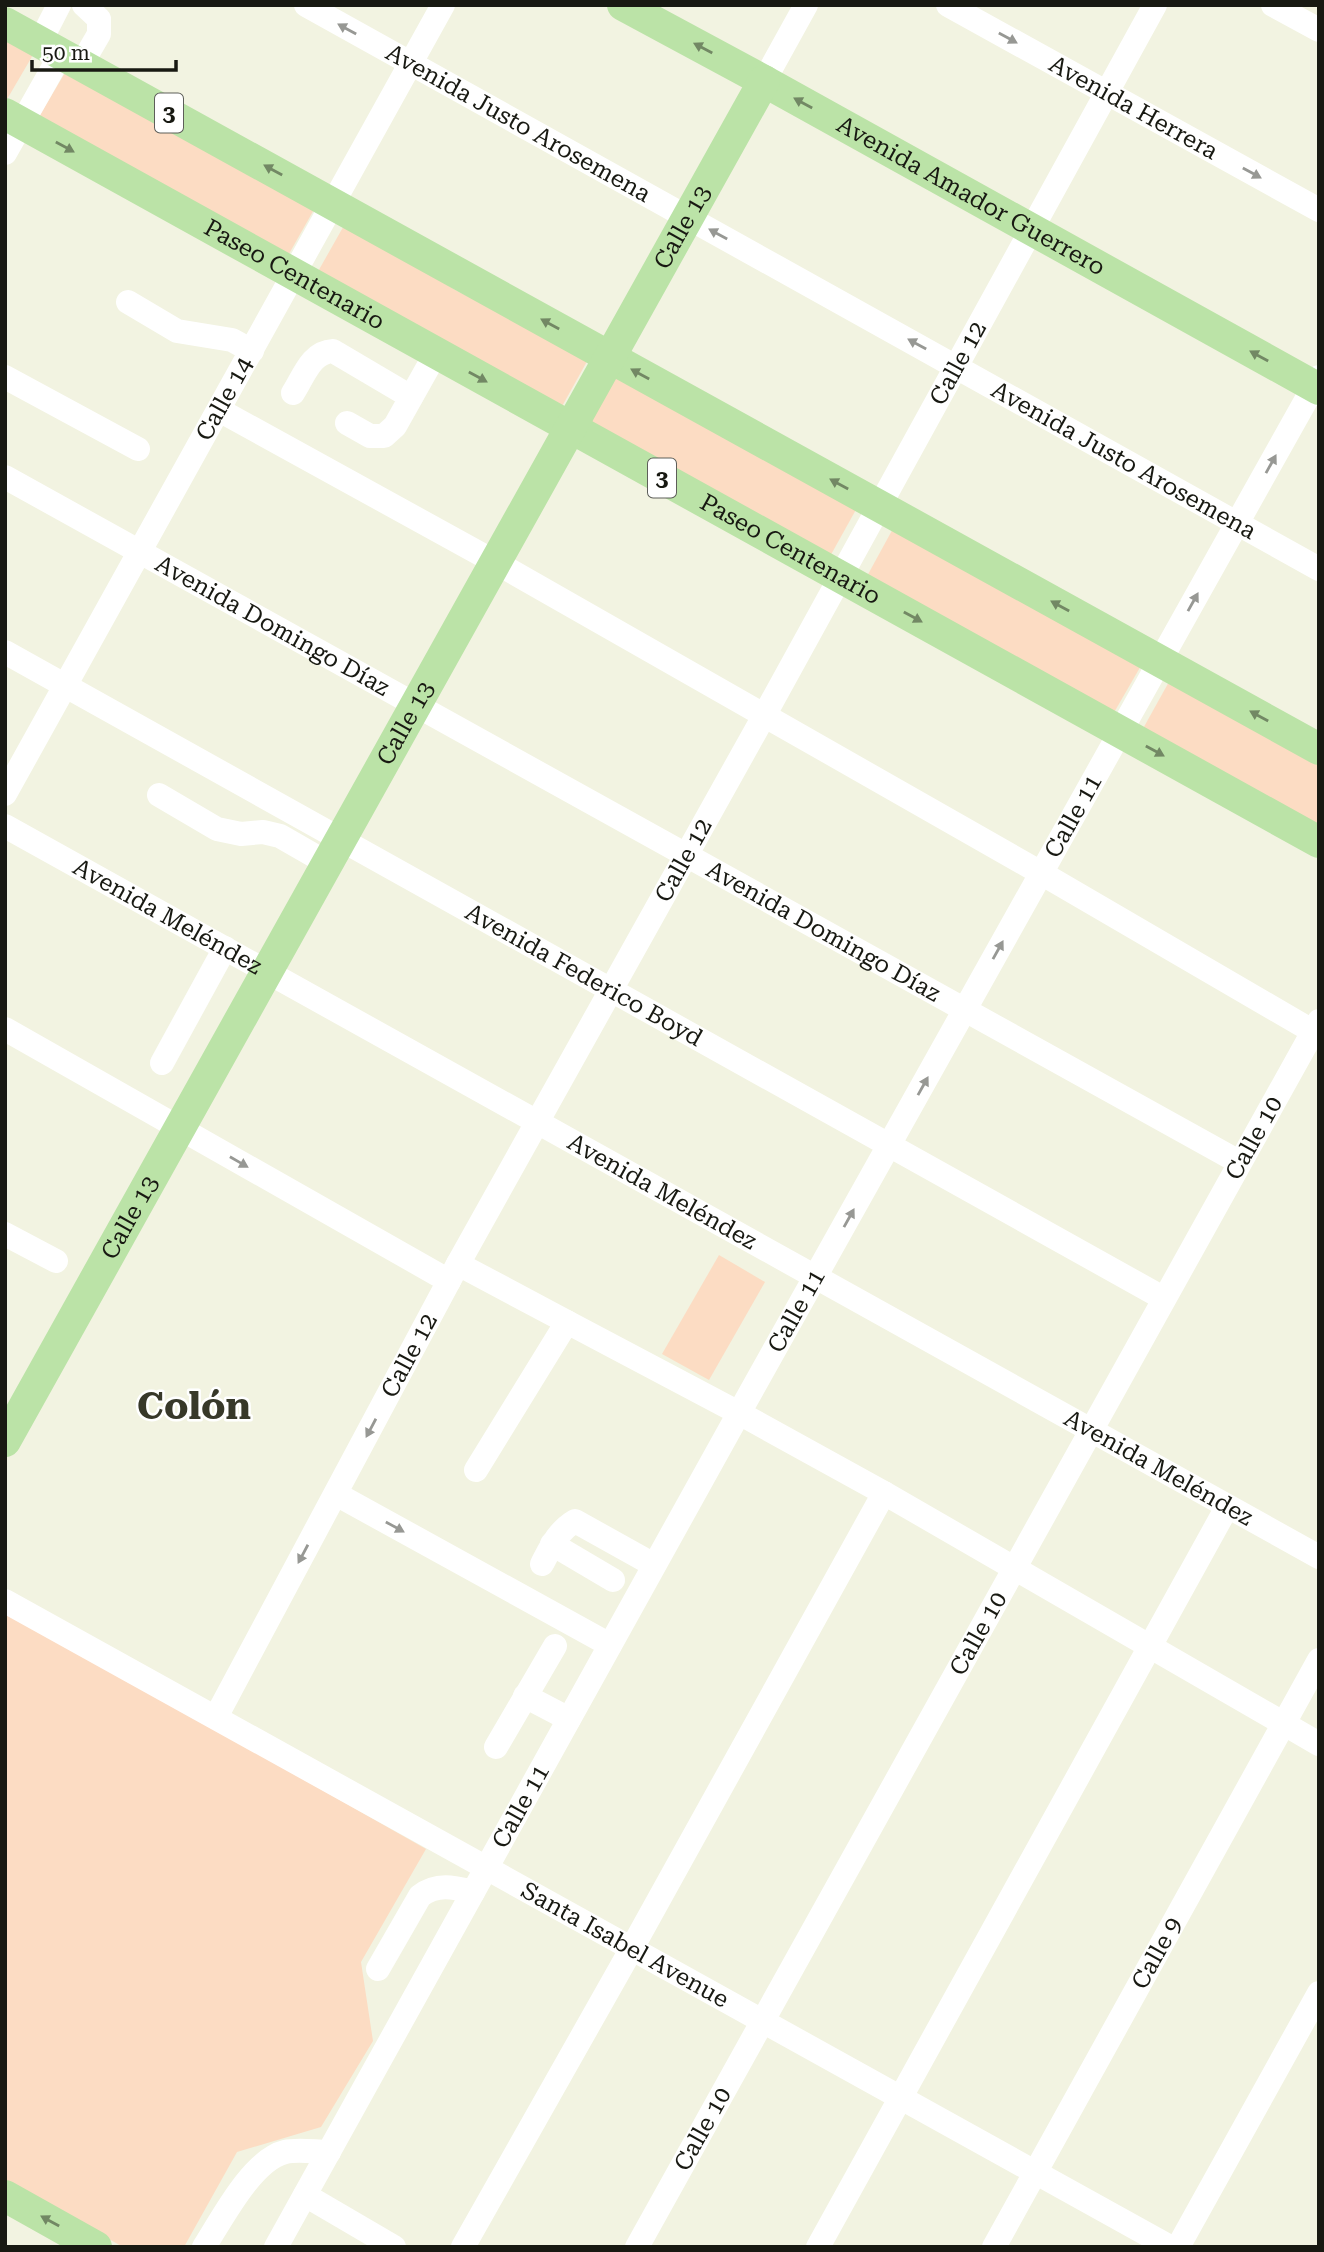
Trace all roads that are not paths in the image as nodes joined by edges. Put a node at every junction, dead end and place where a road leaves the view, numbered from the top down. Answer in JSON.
{"nodes":[{"id":1,"x":60,"y":5,"type":"edge"},
{"id":2,"x":84,"y":5,"type":"edge"},
{"id":3,"x":306,"y":5,"type":"edge"},
{"id":4,"x":443,"y":5,"type":"edge"},
{"id":5,"x":623,"y":5,"type":"edge"},
{"id":6,"x":806,"y":5,"type":"edge"},
{"id":7,"x":948,"y":5,"type":"edge"},
{"id":8,"x":1154,"y":5,"type":"edge"},
{"id":9,"x":1273,"y":5,"type":"edge"},
{"id":10,"x":5,"y":23,"type":"edge"},
{"id":11,"x":1319,"y":30,"type":"edge"},
{"id":12,"x":61,"y":54,"type":"junction"},
{"id":13,"x":410,"y":64,"type":"junction"},
{"id":14,"x":764,"y":81,"type":"junction"},
{"id":15,"x":1107,"y":92,"type":"junction"},
{"id":16,"x":13,"y":119,"type":"edge"},
{"id":17,"x":5,"y":153,"type":"edge"},
{"id":18,"x":333,"y":202,"type":"junction"},
{"id":19,"x":1319,"y":210,"type":"edge"},
{"id":20,"x":688,"y":217,"type":"junction"},
{"id":21,"x":1031,"y":229,"type":"junction"},
{"id":22,"x":294,"y":274,"type":"junction"},
{"id":23,"x":128,"y":302,"type":"dead end"},
{"id":24,"x":252,"y":351,"type":"junction"},
{"id":25,"x":436,"y":353,"type":"junction"},
{"id":26,"x":610,"y":357,"type":"junction"},
{"id":27,"x":955,"y":366,"type":"junction"},
{"id":28,"x":5,"y":377,"type":"edge"},
{"id":29,"x":1317,"y":384,"type":"edge"},
{"id":30,"x":293,"y":393,"type":"dead end"},
{"id":31,"x":411,"y":397,"type":"junction"},
{"id":32,"x":219,"y":410,"type":"junction"},
{"id":33,"x":347,"y":423,"type":"dead end"},
{"id":34,"x":570,"y":428,"type":"junction"},
{"id":35,"x":138,"y":449,"type":"dead end"},
{"id":36,"x":5,"y":477,"type":"edge"},
{"id":37,"x":878,"y":505,"type":"junction"},
{"id":38,"x":1237,"y":523,"type":"junction"},
{"id":39,"x":140,"y":552,"type":"junction"},
{"id":40,"x":495,"y":562,"type":"junction"},
{"id":41,"x":1319,"y":569,"type":"edge"},
{"id":42,"x":839,"y":576,"type":"junction"},
{"id":43,"x":5,"y":652,"type":"edge"},
{"id":44,"x":1160,"y":661,"type":"junction"},
{"id":45,"x":65,"y":685,"type":"junction"},
{"id":46,"x":416,"y":705,"type":"junction"},
{"id":47,"x":764,"y":716,"type":"junction"},
{"id":48,"x":1120,"y":733,"type":"junction"},
{"id":49,"x":1319,"y":749,"type":"edge"},
{"id":50,"x":5,"y":794,"type":"edge"},
{"id":51,"x":159,"y":795,"type":"dead end"},
{"id":52,"x":5,"y":826,"type":"edge"},
{"id":53,"x":1319,"y":842,"type":"edge"},
{"id":54,"x":334,"y":850,"type":"junction"},
{"id":55,"x":685,"y":854,"type":"junction"},
{"id":56,"x":1041,"y":873,"type":"junction"},
{"id":57,"x":225,"y":948,"type":"junction"},
{"id":58,"x":267,"y":972,"type":"junction"},
{"id":59,"x":610,"y":989,"type":"junction"},
{"id":60,"x":965,"y":1010,"type":"junction"},
{"id":61,"x":5,"y":1029,"type":"edge"},
{"id":62,"x":1317,"y":1029,"type":"edge"},
{"id":63,"x":162,"y":1063,"type":"dead end"},
{"id":64,"x":537,"y":1122,"type":"junction"},
{"id":65,"x":180,"y":1128,"type":"junction"},
{"id":66,"x":890,"y":1145,"type":"junction"},
{"id":67,"x":1239,"y":1162,"type":"junction"},
{"id":68,"x":5,"y":1234,"type":"edge"},
{"id":69,"x":56,"y":1261,"type":"dead end"},
{"id":70,"x":453,"y":1273,"type":"junction"},
{"id":71,"x":816,"y":1277,"type":"junction"},
{"id":72,"x":1163,"y":1298,"type":"junction"},
{"id":73,"x":567,"y":1322,"type":"junction"},
{"id":74,"x":739,"y":1413,"type":"junction"},
{"id":75,"x":1090,"y":1430,"type":"junction"},
{"id":76,"x":5,"y":1441,"type":"edge"},
{"id":77,"x":476,"y":1470,"type":"dead end"},
{"id":78,"x":884,"y":1493,"type":"junction"},
{"id":79,"x":336,"y":1494,"type":"junction"},
{"id":80,"x":1227,"y":1507,"type":"junction"},
{"id":81,"x":1319,"y":1557,"type":"edge"},
{"id":82,"x":654,"y":1565,"type":"junction"},
{"id":83,"x":1015,"y":1569,"type":"junction"},
{"id":84,"x":613,"y":1580,"type":"dead end"},
{"id":85,"x":5,"y":1601,"type":"edge"},
{"id":86,"x":555,"y":1646,"type":"dead end"},
{"id":87,"x":610,"y":1646,"type":"junction"},
{"id":88,"x":1149,"y":1647,"type":"junction"},
{"id":89,"x":1319,"y":1660,"type":"edge"},
{"id":90,"x":526,"y":1696,"type":"junction"},
{"id":91,"x":216,"y":1717,"type":"junction"},
{"id":92,"x":569,"y":1719,"type":"junction"},
{"id":93,"x":1283,"y":1724,"type":"junction"},
{"id":94,"x":1319,"y":1744,"type":"edge"},
{"id":95,"x":496,"y":1747,"type":"dead end"},
{"id":96,"x":486,"y":1868,"type":"junction"},
{"id":97,"x":473,"y":1892,"type":"junction"},
{"id":98,"x":632,"y":1948,"type":"junction"},
{"id":99,"x":378,"y":1969,"type":"dead end"},
{"id":100,"x":1319,"y":1993,"type":"edge"},
{"id":101,"x":762,"y":2020,"type":"junction"},
{"id":102,"x":900,"y":2097,"type":"junction"},
{"id":103,"x":329,"y":2152,"type":"junction"},
{"id":104,"x":1035,"y":2172,"type":"junction"},
{"id":105,"x":305,"y":2195,"type":"junction"},
{"id":106,"x":5,"y":2196,"type":"edge"},
{"id":107,"x":96,"y":2247,"type":"edge"},
{"id":108,"x":204,"y":2247,"type":"edge"},
{"id":109,"x":276,"y":2247,"type":"edge"},
{"id":110,"x":394,"y":2247,"type":"edge"},
{"id":111,"x":463,"y":2247,"type":"edge"},
{"id":112,"x":637,"y":2247,"type":"edge"},
{"id":113,"x":818,"y":2247,"type":"edge"},
{"id":114,"x":994,"y":2247,"type":"edge"},
{"id":115,"x":1170,"y":2247,"type":"edge"},
{"id":116,"x":1178,"y":2247,"type":"edge"}],
"edges":[{"from":1,"to":12,"type":"street"},
{"from":2,"to":12,"type":"street"},
{"from":13,"to":3,"type":"street","name":"Avenida Justo Arosemena","one_way":true},
{"from":4,"to":13,"type":"street","name":"Calle 14"},
{"from":14,"to":5,"type":"main road","name":"Avenida Amador Guerrero","one_way":true},
{"from":6,"to":14,"type":"street","name":"Calle 13"},
{"from":7,"to":15,"type":"street","name":"Avenida Herrera","one_way":true},
{"from":8,"to":15,"type":"street","name":"Calle 12"},
{"from":9,"to":11,"type":"street"},
{"from":10,"to":12,"type":"main road","number":"3"},
{"from":12,"to":16,"type":"street"},
{"from":18,"to":12,"type":"main road","number":"3","one_way":true},
{"from":13,"to":18,"type":"street","name":"Calle 14"},
{"from":13,"to":20,"type":"street","name":"Avenida Justo Arosemena"},
{"from":14,"to":20,"type":"main road","name":"Calle 13"},
{"from":21,"to":14,"type":"main road","name":"Avenida Amador Guerrero","one_way":true},
{"from":15,"to":19,"type":"street","name":"Avenida Herrera","one_way":true},
{"from":15,"to":21,"type":"street","name":"Calle 12"},
{"from":16,"to":17,"type":"street"},
{"from":16,"to":22,"type":"main road","name":"Paseo Centenario","number":"3","one_way":true},
{"from":18,"to":22,"type":"street","name":"Calle 14"},
{"from":26,"to":18,"type":"main road","number":"3","one_way":true},
{"from":20,"to":26,"type":"main road","name":"Calle 13"},
{"from":27,"to":20,"type":"street","name":"Avenida Justo Arosemena","one_way":true},
{"from":21,"to":27,"type":"street","name":"Calle 12"},
{"from":29,"to":21,"type":"main road","name":"Avenida Amador Guerrero","one_way":true},
{"from":22,"to":24,"type":"street","name":"Calle 14"},
{"from":22,"to":25,"type":"main road","name":"Paseo Centenario","number":"3"},
{"from":23,"to":24,"type":"street"},
{"from":24,"to":32,"type":"street","name":"Calle 14"},
{"from":25,"to":31,"type":"street"},
{"from":25,"to":34,"type":"main road","name":"Paseo Centenario","number":"3","one_way":true},
{"from":26,"to":34,"type":"main road","name":"Calle 13"},
{"from":37,"to":26,"type":"main road","number":"3","one_way":true},
{"from":27,"to":37,"type":"street","name":"Calle 12"},
{"from":27,"to":38,"type":"street","name":"Avenida Justo Arosemena"},
{"from":28,"to":35,"type":"street"},
{"from":38,"to":29,"type":"street","name":"Calle 11","one_way":true},
{"from":30,"to":31,"type":"street"},
{"from":31,"to":33,"type":"street"},
{"from":32,"to":39,"type":"street","name":"Calle 14"},
{"from":32,"to":40,"type":"street"},
{"from":34,"to":40,"type":"main road","name":"Calle 13"},
{"from":34,"to":42,"type":"main road","name":"Paseo Centenario","number":"3"},
{"from":36,"to":39,"type":"street","name":"Avenida Domingo Díaz"},
{"from":37,"to":42,"type":"street","name":"Calle 12"},
{"from":44,"to":37,"type":"main road","number":"3","one_way":true},
{"from":38,"to":41,"type":"street","name":"Avenida Justo Arosemena"},
{"from":44,"to":38,"type":"street","name":"Calle 11","one_way":true},
{"from":39,"to":45,"type":"street","name":"Calle 14"},
{"from":39,"to":46,"type":"street","name":"Avenida Domingo Díaz"},
{"from":40,"to":46,"type":"main road","name":"Calle 13"},
{"from":40,"to":47,"type":"street"},
{"from":42,"to":47,"type":"street","name":"Calle 12"},
{"from":42,"to":48,"type":"main road","name":"Paseo Centenario","number":"3","one_way":true},
{"from":43,"to":45,"type":"street","name":"Avenida Federico Boyd"},
{"from":44,"to":48,"type":"street","name":"Calle 11"},
{"from":49,"to":44,"type":"main road","number":"3","one_way":true},
{"from":45,"to":50,"type":"street","name":"Calle 14"},
{"from":45,"to":54,"type":"street","name":"Avenida Federico Boyd"},
{"from":46,"to":54,"type":"main road","name":"Calle 13"},
{"from":46,"to":55,"type":"street","name":"Avenida Domingo Díaz"},
{"from":47,"to":55,"type":"street","name":"Calle 12"},
{"from":47,"to":56,"type":"street"},
{"from":48,"to":53,"type":"main road","name":"Paseo Centenario","number":"3","one_way":true},
{"from":48,"to":56,"type":"street","name":"Calle 11"},
{"from":51,"to":54,"type":"street"},
{"from":52,"to":57,"type":"street","name":"Avenida Meléndez"},
{"from":54,"to":58,"type":"main road","name":"Calle 13"},
{"from":54,"to":59,"type":"street","name":"Avenida Federico Boyd"},
{"from":55,"to":59,"type":"street","name":"Calle 12"},
{"from":55,"to":60,"type":"street","name":"Avenida Domingo Díaz"},
{"from":60,"to":56,"type":"street","name":"Calle 11","one_way":true},
{"from":56,"to":62,"type":"street"},
{"from":57,"to":58,"type":"street","name":"Avenida Meléndez"},
{"from":57,"to":63,"type":"street"},
{"from":58,"to":64,"type":"street","name":"Avenida Meléndez"},
{"from":58,"to":65,"type":"main road","name":"Calle 13"},
{"from":59,"to":64,"type":"street","name":"Calle 12"},
{"from":59,"to":66,"type":"street","name":"Avenida Federico Boyd"},
{"from":66,"to":60,"type":"street","name":"Calle 11","one_way":true},
{"from":60,"to":67,"type":"street","name":"Avenida Domingo Díaz"},
{"from":61,"to":65,"type":"street"},
{"from":62,"to":67,"type":"street","name":"Calle 10"},
{"from":64,"to":70,"type":"street","name":"Calle 12"},
{"from":64,"to":71,"type":"street","name":"Avenida Meléndez"},
{"from":65,"to":70,"type":"street","one_way":true},
{"from":65,"to":76,"type":"main road","name":"Calle 13"},
{"from":71,"to":66,"type":"street","name":"Calle 11","one_way":true},
{"from":66,"to":72,"type":"street","name":"Avenida Federico Boyd"},
{"from":67,"to":72,"type":"street","name":"Calle 10"},
{"from":68,"to":69,"type":"street"},
{"from":70,"to":73,"type":"street"},
{"from":70,"to":79,"type":"street","name":"Calle 12","one_way":true},
{"from":71,"to":74,"type":"street","name":"Calle 11"},
{"from":71,"to":75,"type":"street","name":"Avenida Meléndez"},
{"from":72,"to":75,"type":"street","name":"Calle 10"},
{"from":73,"to":74,"type":"street"},
{"from":73,"to":77,"type":"street"},
{"from":74,"to":78,"type":"street"},
{"from":74,"to":82,"type":"street","name":"Calle 11"},
{"from":75,"to":80,"type":"street","name":"Avenida Meléndez"},
{"from":75,"to":83,"type":"street","name":"Calle 10"},
{"from":78,"to":83,"type":"street"},
{"from":78,"to":98,"type":"street"},
{"from":79,"to":87,"type":"street","one_way":true},
{"from":79,"to":91,"type":"street","name":"Calle 12","one_way":true},
{"from":80,"to":81,"type":"street","name":"Avenida Meléndez"},
{"from":80,"to":88,"type":"street"},
{"from":82,"to":84,"type":"street"},
{"from":82,"to":87,"type":"street","name":"Calle 11"},
{"from":83,"to":88,"type":"street"},
{"from":83,"to":101,"type":"street","name":"Calle 10"},
{"from":85,"to":91,"type":"street","name":"Santa Isabel Avenue"},
{"from":86,"to":90,"type":"street"},
{"from":87,"to":92,"type":"street","name":"Calle 11"},
{"from":88,"to":93,"type":"street"},
{"from":88,"to":102,"type":"street"},
{"from":89,"to":93,"type":"street","name":"Calle 9"},
{"from":90,"to":92,"type":"street"},
{"from":90,"to":95,"type":"street"},
{"from":91,"to":96,"type":"street","name":"Santa Isabel Avenue"},
{"from":92,"to":96,"type":"street","name":"Calle 11"},
{"from":93,"to":94,"type":"street"},
{"from":93,"to":104,"type":"street","name":"Calle 9"},
{"from":96,"to":97,"type":"street","name":"Calle 11"},
{"from":96,"to":98,"type":"street","name":"Santa Isabel Avenue"},
{"from":97,"to":99,"type":"street"},
{"from":97,"to":103,"type":"street","name":"Calle 11"},
{"from":98,"to":101,"type":"street","name":"Santa Isabel Avenue"},
{"from":98,"to":111,"type":"street"},
{"from":100,"to":116,"type":"street"},
{"from":101,"to":102,"type":"street","name":"Santa Isabel Avenue"},
{"from":101,"to":112,"type":"street","name":"Calle 10"},
{"from":102,"to":104,"type":"street","name":"Santa Isabel Avenue"},
{"from":102,"to":113,"type":"street"},
{"from":103,"to":105,"type":"street","name":"Calle 11"},
{"from":103,"to":108,"type":"street"},
{"from":104,"to":114,"type":"street","name":"Calle 9"},
{"from":104,"to":115,"type":"street","name":"Santa Isabel Avenue"},
{"from":105,"to":109,"type":"street","name":"Calle 11"},
{"from":105,"to":110,"type":"street"},
{"from":107,"to":106,"type":"main road","one_way":true}]}
